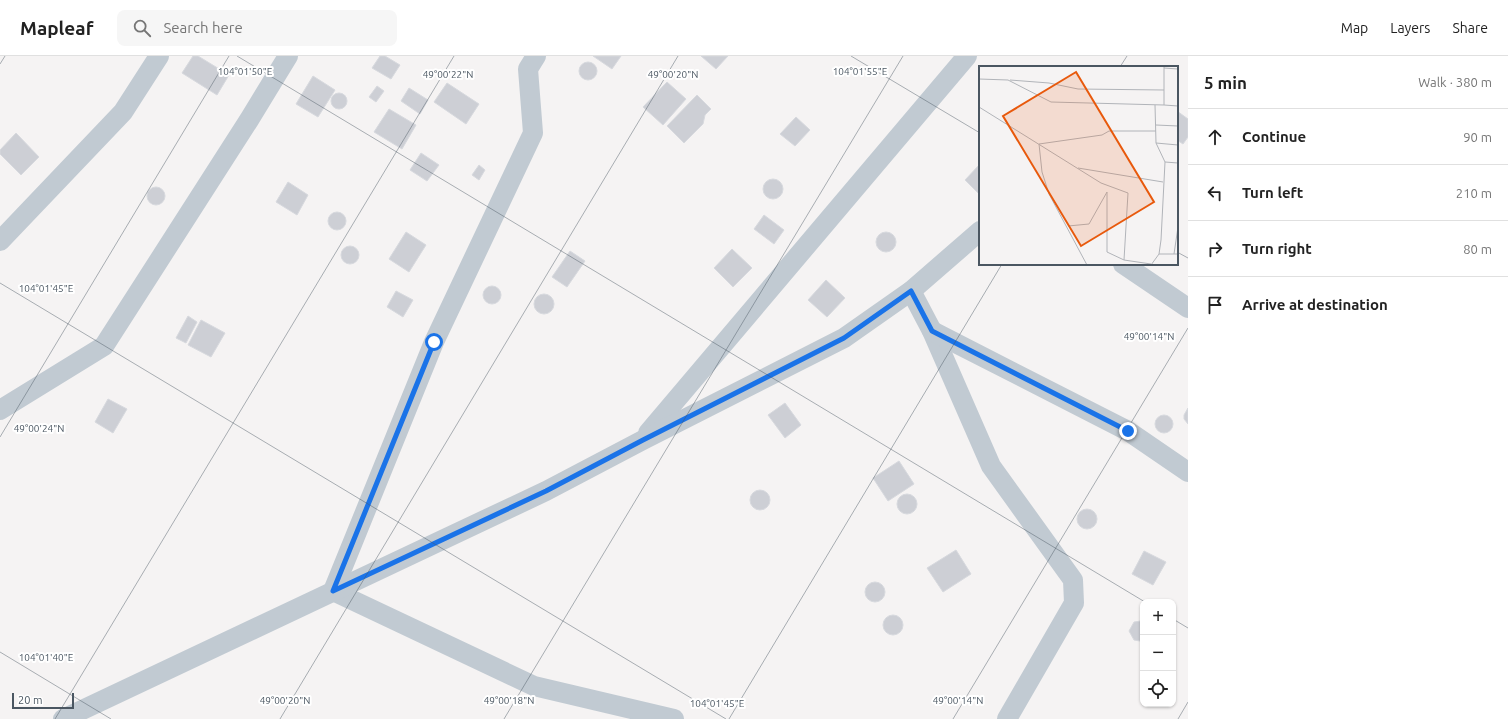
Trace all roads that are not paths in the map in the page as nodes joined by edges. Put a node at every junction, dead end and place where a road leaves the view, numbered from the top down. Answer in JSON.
{"nodes":[{"id":1,"x":159,"y":56,"type":"edge"},
{"id":2,"x":288,"y":56,"type":"edge"},
{"id":3,"x":536,"y":56,"type":"edge"},
{"id":4,"x":967,"y":56,"type":"edge"},
{"id":5,"x":979,"y":232,"type":"edge"},
{"id":6,"x":0,"y":241,"type":"edge"},
{"id":7,"x":1124,"y":265,"type":"edge"},
{"id":8,"x":911,"y":291,"type":"junction"},
{"id":9,"x":1188,"y":308,"type":"edge"},
{"id":10,"x":932,"y":331,"type":"junction"},
{"id":11,"x":0,"y":410,"type":"edge"},
{"id":12,"x":643,"y":440,"type":"junction"},
{"id":13,"x":1188,"y":472,"type":"edge"},
{"id":14,"x":333,"y":591,"type":"junction"},
{"id":15,"x":63,"y":719,"type":"edge"},
{"id":16,"x":674,"y":719,"type":"edge"},
{"id":17,"x":1007,"y":719,"type":"edge"}],
"edges":[{"from":1,"to":6,"type":"street"},
{"from":2,"to":11,"type":"street"},
{"from":3,"to":14,"type":"street"},
{"from":4,"to":12,"type":"street"},
{"from":5,"to":8,"type":"street"},
{"from":7,"to":9,"type":"street"},
{"from":8,"to":10,"type":"street"},
{"from":8,"to":12,"type":"street"},
{"from":10,"to":13,"type":"street"},
{"from":10,"to":17,"type":"street"},
{"from":12,"to":14,"type":"street"},
{"from":14,"to":15,"type":"street"},
{"from":14,"to":16,"type":"street"}]}
